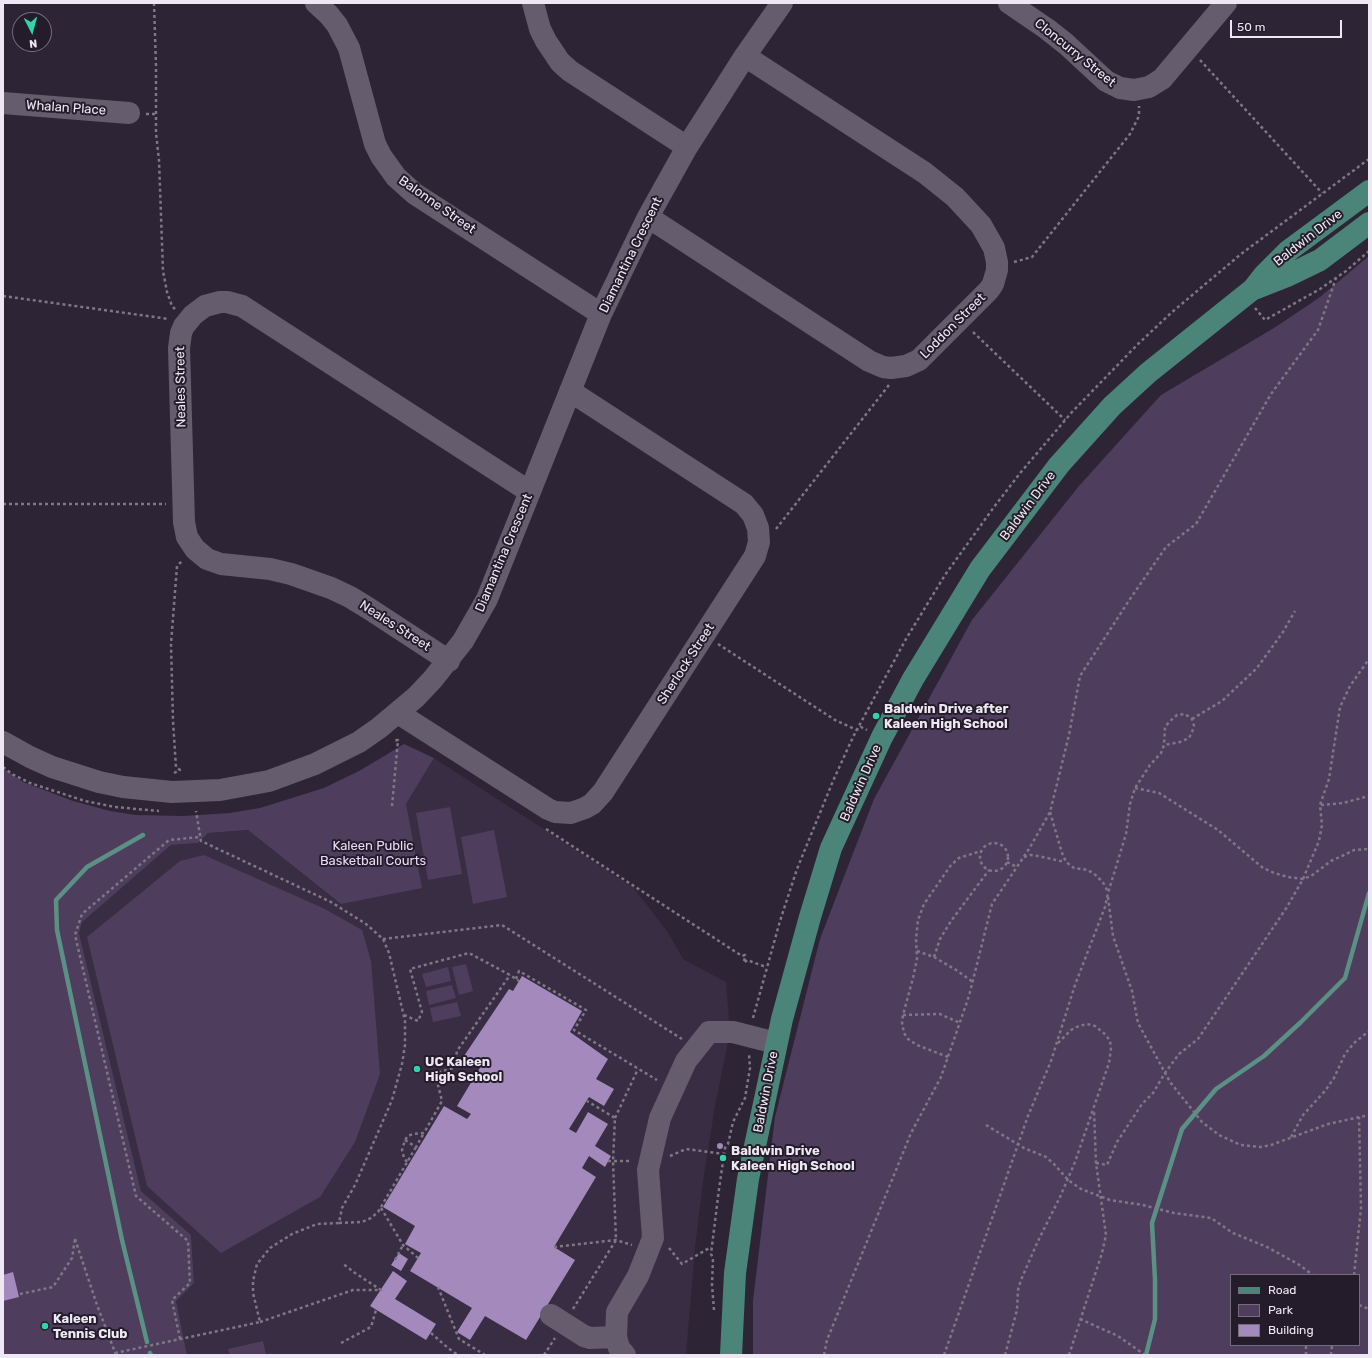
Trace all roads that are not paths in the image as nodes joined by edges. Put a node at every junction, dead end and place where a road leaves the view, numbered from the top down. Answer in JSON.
{"nodes":[{"id":1,"x":316,"y":3,"type":"edge"},
{"id":2,"x":533,"y":3,"type":"edge"},
{"id":3,"x":782,"y":3,"type":"edge"},
{"id":4,"x":1009,"y":3,"type":"edge"},
{"id":5,"x":1226,"y":3,"type":"edge"},
{"id":6,"x":745,"y":56,"type":"junction"},
{"id":7,"x":3,"y":103,"type":"edge"},
{"id":8,"x":129,"y":113,"type":"dead end"},
{"id":9,"x":687,"y":147,"type":"junction"},
{"id":10,"x":1369,"y":191,"type":"edge"},
{"id":11,"x":648,"y":217,"type":"junction"},
{"id":12,"x":1369,"y":223,"type":"edge"},
{"id":13,"x":1248,"y":293,"type":"junction"},
{"id":14,"x":601,"y":314,"type":"junction"},
{"id":15,"x":570,"y":390,"type":"junction"},
{"id":16,"x":530,"y":492,"type":"junction"},
{"id":17,"x":449,"y":661,"type":"junction"},
{"id":18,"x":394,"y":725,"type":"junction"},
{"id":19,"x":3,"y":742,"type":"edge"},
{"id":20,"x":776,"y":1043,"type":"junction"},
{"id":21,"x":558,"y":1319,"type":"road end"},
{"id":22,"x":620,"y":1346,"type":"edge"},
{"id":23,"x":731,"y":1355,"type":"edge"}],
"edges":[{"from":1,"to":14,"type":"street","name":"Balonne Street"},
{"from":2,"to":9,"type":"street"},
{"from":3,"to":6,"type":"street","name":"Diamantina Crescent"},
{"from":4,"to":5,"type":"street","name":"Cloncurry Street"},
{"from":6,"to":9,"type":"street","name":"Diamantina Crescent"},
{"from":6,"to":11,"type":"street","name":"Loddon Street"},
{"from":7,"to":8,"type":"street","name":"Whalan Place"},
{"from":9,"to":11,"type":"street","name":"Diamantina Crescent"},
{"from":10,"to":13,"type":"main road","name":"Baldwin Drive"},
{"from":11,"to":14,"type":"street","name":"Diamantina Crescent"},
{"from":12,"to":13,"type":"main road","name":"Baldwin Drive"},
{"from":13,"to":20,"type":"main road","name":"Baldwin Drive"},
{"from":14,"to":15,"type":"street","name":"Diamantina Crescent"},
{"from":15,"to":16,"type":"street","name":"Diamantina Crescent"},
{"from":15,"to":18,"type":"street","name":"Sherlock Street"},
{"from":16,"to":17,"type":"street","name":"Diamantina Crescent"},
{"from":16,"to":17,"type":"street","name":"Neales Street"},
{"from":17,"to":18,"type":"street","name":"Diamantina Crescent"},
{"from":18,"to":19,"type":"street","name":"Diamantina Crescent"},
{"from":20,"to":22,"type":"street"},
{"from":20,"to":23,"type":"main road","name":"Baldwin Drive"},
{"from":21,"to":22,"type":"street"}]}
